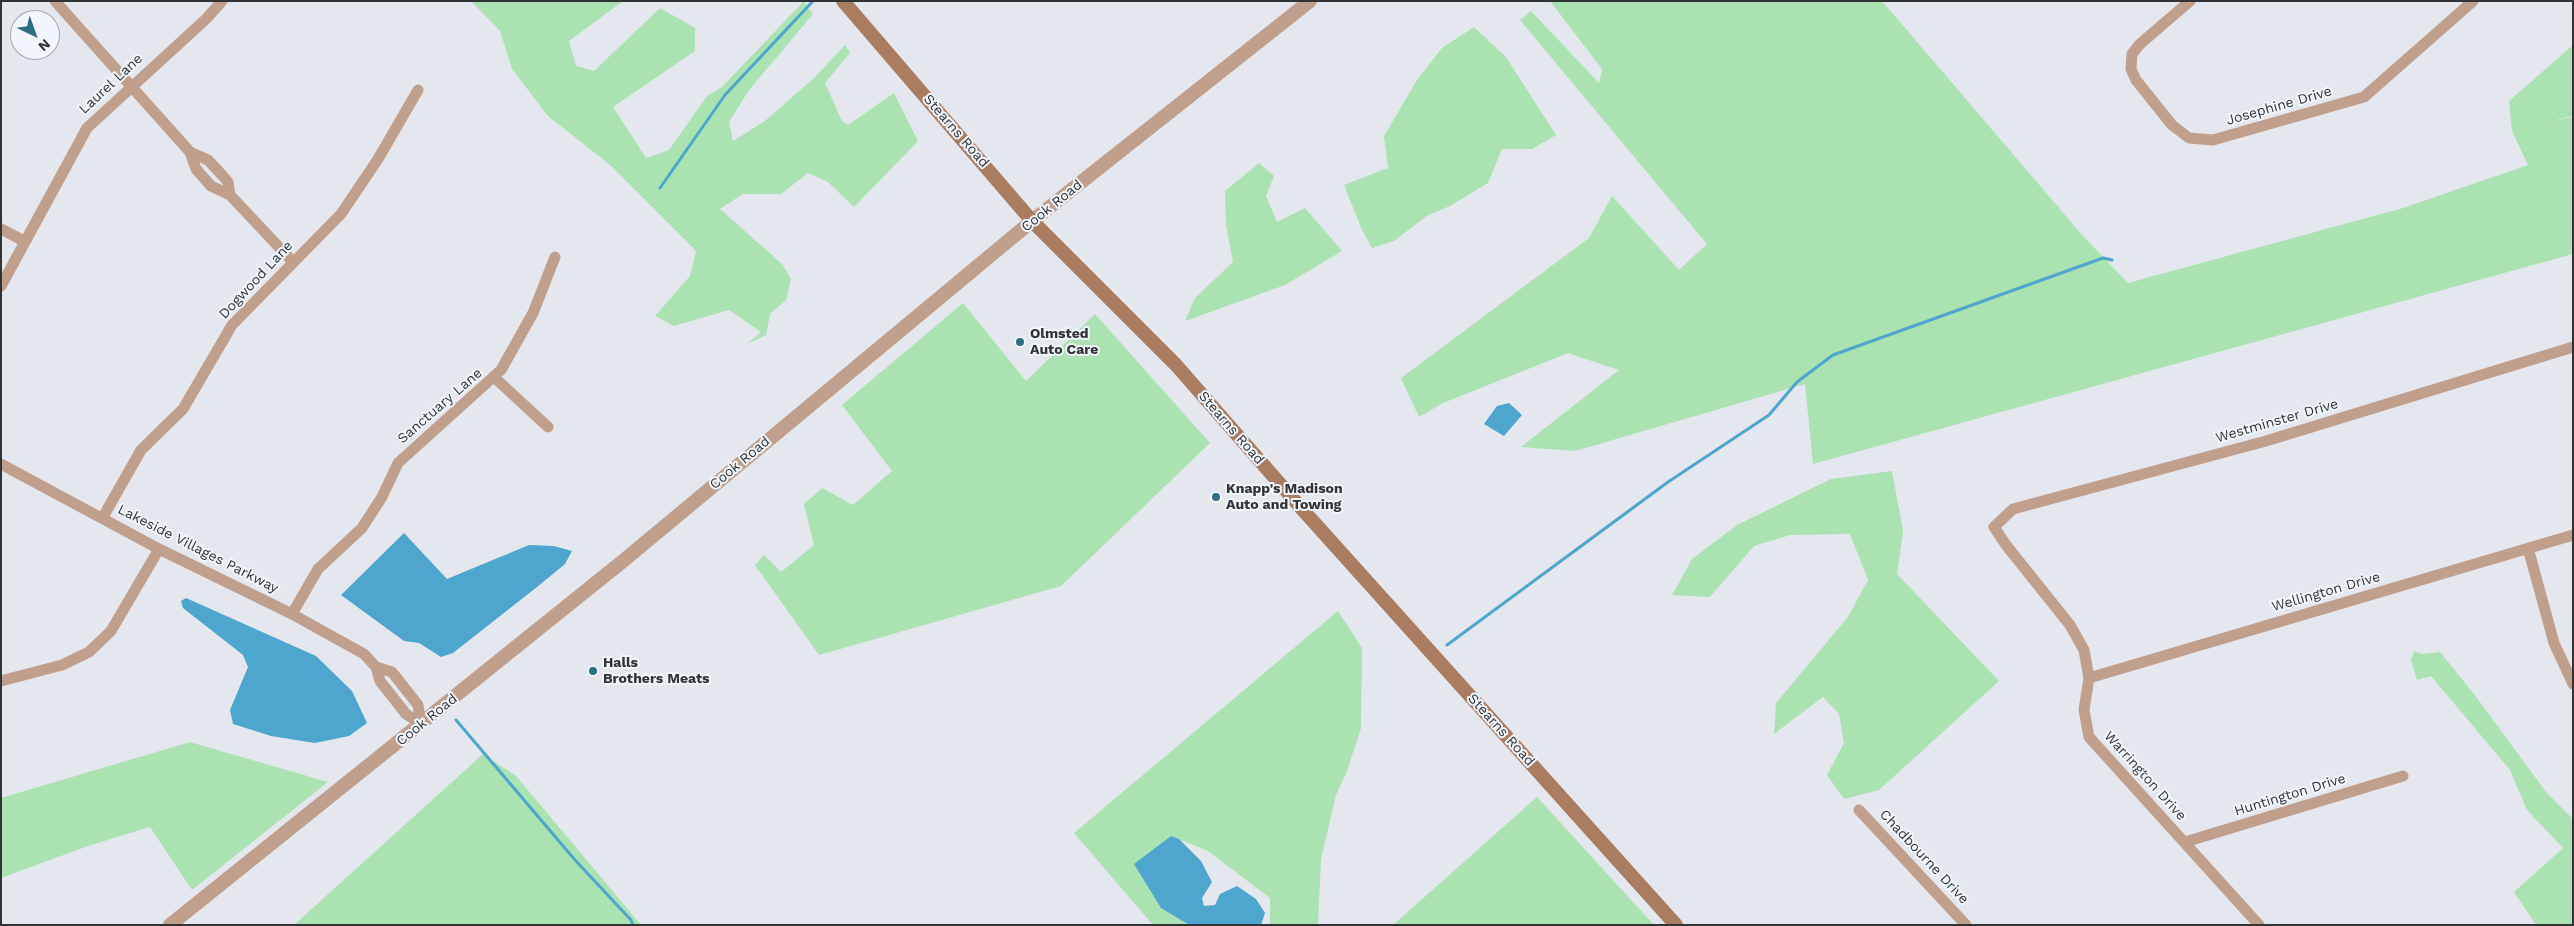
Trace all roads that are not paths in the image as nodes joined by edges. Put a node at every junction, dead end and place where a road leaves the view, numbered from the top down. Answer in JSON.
{"nodes":[{"id":1,"x":56,"y":1,"type":"edge"},
{"id":2,"x":222,"y":1,"type":"edge"},
{"id":3,"x":843,"y":1,"type":"edge"},
{"id":4,"x":1310,"y":1,"type":"edge"},
{"id":5,"x":2190,"y":1,"type":"edge"},
{"id":6,"x":2473,"y":1,"type":"edge"},
{"id":7,"x":132,"y":85,"type":"junction"},
{"id":8,"x":418,"y":90,"type":"dead end"},
{"id":9,"x":1032,"y":221,"type":"junction"},
{"id":10,"x":1,"y":229,"type":"edge"},
{"id":11,"x":24,"y":241,"type":"junction"},
{"id":12,"x":555,"y":257,"type":"dead end"},
{"id":13,"x":293,"y":262,"type":"junction"},
{"id":14,"x":1,"y":286,"type":"edge"},
{"id":15,"x":2573,"y":347,"type":"edge"},
{"id":16,"x":494,"y":378,"type":"junction"},
{"id":17,"x":548,"y":428,"type":"dead end"},
{"id":18,"x":1,"y":464,"type":"edge"},
{"id":19,"x":103,"y":517,"type":"junction"},
{"id":20,"x":1994,"y":527,"type":"joint"},
{"id":21,"x":2573,"y":535,"type":"edge"},
{"id":22,"x":2528,"y":548,"type":"junction"},
{"id":23,"x":159,"y":549,"type":"junction"},
{"id":24,"x":292,"y":614,"type":"junction"},
{"id":25,"x":2089,"y":678,"type":"junction"},
{"id":26,"x":1,"y":681,"type":"edge"},
{"id":27,"x":2573,"y":684,"type":"edge"},
{"id":28,"x":421,"y":724,"type":"junction"},
{"id":29,"x":2403,"y":776,"type":"dead end"},
{"id":30,"x":1860,"y":810,"type":"dead end"},
{"id":31,"x":2185,"y":842,"type":"junction"},
{"id":32,"x":170,"y":925,"type":"edge"},
{"id":33,"x":1676,"y":925,"type":"edge"},
{"id":34,"x":1966,"y":925,"type":"edge"},
{"id":35,"x":2259,"y":925,"type":"edge"}],
"edges":[{"from":1,"to":7,"type":"street"},
{"from":2,"to":7,"type":"street","name":"Laurel Lane"},
{"from":3,"to":9,"type":"main road","name":"Stearns Road"},
{"from":4,"to":9,"type":"street","name":"Cook Road"},
{"from":5,"to":6,"type":"street","name":"Josephine Drive"},
{"from":7,"to":11,"type":"street","name":"Laurel Lane"},
{"from":7,"to":13,"type":"street"},
{"from":8,"to":13,"type":"street","name":"Dogwood Lane"},
{"from":9,"to":28,"type":"street","name":"Cook Road"},
{"from":9,"to":33,"type":"main road","name":"Stearns Road"},
{"from":10,"to":11,"type":"street"},
{"from":11,"to":14,"type":"street","name":"Laurel Lane"},
{"from":12,"to":16,"type":"street","name":"Sanctuary Lane"},
{"from":13,"to":19,"type":"street","name":"Dogwood Lane"},
{"from":15,"to":20,"type":"street","name":"Westminster Drive"},
{"from":16,"to":17,"type":"street"},
{"from":16,"to":24,"type":"street","name":"Sanctuary Lane"},
{"from":18,"to":19,"type":"street","name":"Lakeside Villages Parkway"},
{"from":19,"to":23,"type":"street","name":"Lakeside Villages Parkway"},
{"from":20,"to":25,"type":"street","name":"Warrington Drive"},
{"from":21,"to":22,"type":"street","name":"Wellington Drive"},
{"from":22,"to":25,"type":"street","name":"Wellington Drive"},
{"from":22,"to":27,"type":"street"},
{"from":23,"to":24,"type":"street","name":"Lakeside Villages Parkway"},
{"from":23,"to":26,"type":"street"},
{"from":24,"to":28,"type":"street","name":"Lakeside Villages Parkway"},
{"from":25,"to":31,"type":"street","name":"Warrington Drive"},
{"from":28,"to":32,"type":"street","name":"Cook Road"},
{"from":29,"to":31,"type":"street","name":"Huntington Drive"},
{"from":30,"to":34,"type":"street","name":"Chadbourne Drive"},
{"from":31,"to":35,"type":"street","name":"Warrington Drive"}]}
